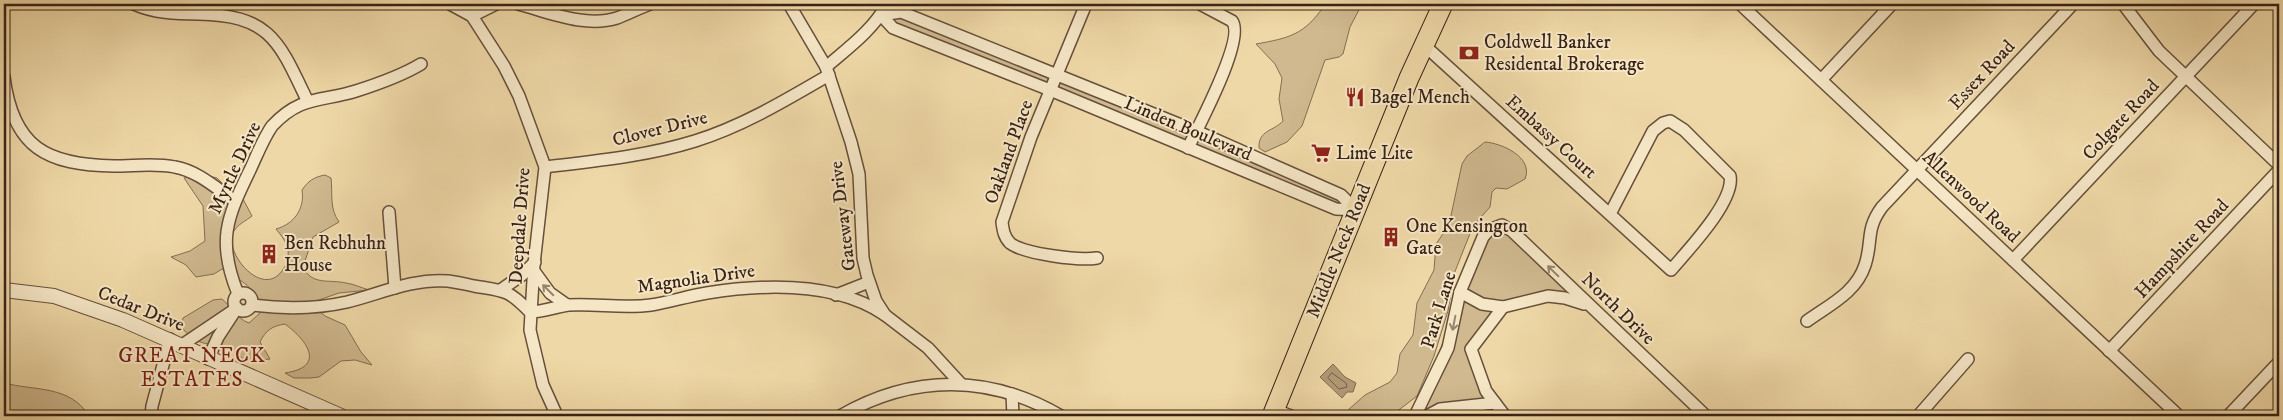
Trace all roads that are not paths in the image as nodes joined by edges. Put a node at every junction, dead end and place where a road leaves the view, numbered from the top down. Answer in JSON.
{"nodes":[{"id":1,"x":134,"y":4,"type":"edge"},
{"id":2,"x":450,"y":4,"type":"edge"},
{"id":3,"x":496,"y":4,"type":"edge"},
{"id":4,"x":518,"y":4,"type":"edge"},
{"id":5,"x":650,"y":4,"type":"edge"},
{"id":6,"x":789,"y":4,"type":"edge"},
{"id":7,"x":887,"y":4,"type":"edge"},
{"id":8,"x":1086,"y":4,"type":"edge"},
{"id":9,"x":1200,"y":4,"type":"edge"},
{"id":10,"x":1443,"y":4,"type":"edge"},
{"id":11,"x":1740,"y":4,"type":"edge"},
{"id":12,"x":1892,"y":4,"type":"edge"},
{"id":13,"x":2073,"y":4,"type":"edge"},
{"id":14,"x":2123,"y":4,"type":"edge"},
{"id":15,"x":2254,"y":4,"type":"edge"},
{"id":16,"x":882,"y":15,"type":"junction"},
{"id":17,"x":472,"y":16,"type":"junction"},
{"id":18,"x":945,"y":29,"type":"junction"},
{"id":19,"x":1424,"y":45,"type":"junction"},
{"id":20,"x":938,"y":46,"type":"junction"},
{"id":21,"x":421,"y":64,"type":"dead end"},
{"id":22,"x":827,"y":71,"type":"junction"},
{"id":23,"x":1057,"y":74,"type":"junction"},
{"id":24,"x":2185,"y":76,"type":"junction"},
{"id":25,"x":4,"y":77,"type":"edge"},
{"id":26,"x":1821,"y":80,"type":"junction"},
{"id":27,"x":1050,"y":90,"type":"junction"},
{"id":28,"x":308,"y":100,"type":"junction"},
{"id":29,"x":1196,"y":131,"type":"junction"},
{"id":30,"x":1188,"y":148,"type":"junction"},
{"id":31,"x":2279,"y":165,"type":"edge"},
{"id":32,"x":545,"y":168,"type":"junction"},
{"id":33,"x":1917,"y":170,"type":"junction"},
{"id":34,"x":2279,"y":170,"type":"edge"},
{"id":35,"x":1329,"y":189,"type":"junction"},
{"id":36,"x":235,"y":202,"type":"junction"},
{"id":37,"x":1322,"y":204,"type":"junction"},
{"id":38,"x":1356,"y":210,"type":"junction"},
{"id":39,"x":389,"y":212,"type":"dead end"},
{"id":40,"x":1610,"y":214,"type":"junction"},
{"id":41,"x":1506,"y":226,"type":"joint"},
{"id":42,"x":1097,"y":258,"type":"dead end"},
{"id":43,"x":2013,"y":260,"type":"junction"},
{"id":44,"x":534,"y":266,"type":"junction"},
{"id":45,"x":869,"y":282,"type":"junction"},
{"id":46,"x":396,"y":288,"type":"junction"},
{"id":47,"x":502,"y":289,"type":"junction"},
{"id":48,"x":4,"y":290,"type":"edge"},
{"id":49,"x":1460,"y":292,"type":"junction"},
{"id":50,"x":238,"y":294,"type":"junction"},
{"id":51,"x":836,"y":295,"type":"junction"},
{"id":52,"x":252,"y":305,"type":"junction"},
{"id":53,"x":1588,"y":305,"type":"junction"},
{"id":54,"x":567,"y":306,"type":"junction"},
{"id":55,"x":1503,"y":307,"type":"junction"},
{"id":56,"x":236,"y":308,"type":"junction"},
{"id":57,"x":530,"y":312,"type":"junction"},
{"id":58,"x":885,"y":315,"type":"junction"},
{"id":59,"x":1807,"y":321,"type":"dead end"},
{"id":60,"x":176,"y":342,"type":"junction"},
{"id":61,"x":1448,"y":348,"type":"junction"},
{"id":62,"x":1471,"y":349,"type":"junction"},
{"id":63,"x":2109,"y":351,"type":"junction"},
{"id":64,"x":208,"y":359,"type":"junction"},
{"id":65,"x":1968,"y":359,"type":"dead end"},
{"id":66,"x":2279,"y":362,"type":"edge"},
{"id":67,"x":961,"y":384,"type":"junction"},
{"id":68,"x":1012,"y":394,"type":"junction"},
{"id":69,"x":1495,"y":403,"type":"junction"},
{"id":70,"x":1280,"y":415,"type":"edge"},
{"id":71,"x":151,"y":416,"type":"edge"},
{"id":72,"x":341,"y":416,"type":"edge"},
{"id":73,"x":557,"y":416,"type":"edge"},
{"id":74,"x":840,"y":416,"type":"edge"},
{"id":75,"x":1013,"y":416,"type":"edge"},
{"id":76,"x":1061,"y":416,"type":"edge"},
{"id":77,"x":1415,"y":416,"type":"edge"},
{"id":78,"x":1427,"y":416,"type":"edge"},
{"id":79,"x":1505,"y":416,"type":"edge"},
{"id":80,"x":1706,"y":416,"type":"edge"},
{"id":81,"x":1918,"y":416,"type":"edge"},
{"id":82,"x":2179,"y":416,"type":"edge"},
{"id":83,"x":2228,"y":416,"type":"edge"}],
"edges":[{"from":1,"to":28,"type":"street"},
{"from":2,"to":17,"type":"street","name":"Deepdale Drive"},
{"from":3,"to":17,"type":"street"},
{"from":4,"to":5,"type":"street"},
{"from":6,"to":22,"type":"street","name":"Gateway Drive"},
{"from":7,"to":16,"type":"street","name":"Clover Drive"},
{"from":8,"to":23,"type":"street","name":"Oakland Place"},
{"from":9,"to":29,"type":"street"},
{"from":10,"to":19,"type":"main road","name":"Middle Neck Road"},
{"from":11,"to":26,"type":"street","name":"Allenwood Road"},
{"from":12,"to":26,"type":"street"},
{"from":13,"to":33,"type":"street","name":"Essex Road"},
{"from":14,"to":24,"type":"street"},
{"from":15,"to":24,"type":"street","name":"Colgate Road"},
{"from":16,"to":18,"type":"street","name":"Linden Boulevard"},
{"from":16,"to":20,"type":"street","name":"Linden Boulevard"},
{"from":16,"to":22,"type":"street","name":"Clover Drive"},
{"from":17,"to":32,"type":"street","name":"Deepdale Drive"},
{"from":18,"to":20,"type":"street"},
{"from":18,"to":23,"type":"street","name":"Linden Boulevard"},
{"from":19,"to":38,"type":"main road","name":"Middle Neck Road"},
{"from":19,"to":40,"type":"street","name":"Embassy Court"},
{"from":20,"to":27,"type":"street","name":"Linden Boulevard"},
{"from":21,"to":28,"type":"street","name":"Myrtle Drive"},
{"from":22,"to":32,"type":"street","name":"Clover Drive"},
{"from":22,"to":45,"type":"street","name":"Gateway Drive"},
{"from":23,"to":27,"type":"street","name":"Oakland Place"},
{"from":23,"to":29,"type":"street","name":"Linden Boulevard"},
{"from":24,"to":31,"type":"street"},
{"from":24,"to":43,"type":"street","name":"Colgate Road"},
{"from":25,"to":36,"type":"street"},
{"from":26,"to":33,"type":"street","name":"Allenwood Road"},
{"from":27,"to":30,"type":"street","name":"Linden Boulevard"},
{"from":27,"to":42,"type":"street","name":"Oakland Place"},
{"from":28,"to":36,"type":"street","name":"Myrtle Drive"},
{"from":29,"to":30,"type":"street"},
{"from":29,"to":35,"type":"street","name":"Linden Boulevard"},
{"from":30,"to":37,"type":"street","name":"Linden Boulevard"},
{"from":32,"to":44,"type":"street","name":"Deepdale Drive"},
{"from":33,"to":43,"type":"street","name":"Allenwood Road"},
{"from":33,"to":59,"type":"street","name":"Essex Road"},
{"from":34,"to":63,"type":"street","name":"Hampshire Road"},
{"from":35,"to":37,"type":"street"},
{"from":35,"to":38,"type":"street","name":"Linden Boulevard"},
{"from":36,"to":50,"type":"street","name":"Myrtle Drive"},
{"from":37,"to":38,"type":"street","name":"Linden Boulevard"},
{"from":38,"to":70,"type":"main road","name":"Middle Neck Road"},
{"from":39,"to":46,"type":"street"},
{"from":40,"to":40,"type":"street","name":"Embassy Court"},
{"from":41,"to":49,"type":"street","name":"Park Lane"},
{"from":53,"to":41,"type":"street","name":"North Drive","one_way":true},
{"from":43,"to":63,"type":"street","name":"Allenwood Road"},
{"from":44,"to":47,"type":"street"},
{"from":54,"to":44,"type":"street","one_way":true},
{"from":44,"to":57,"type":"street","name":"Deepdale Drive"},
{"from":45,"to":51,"type":"street"},
{"from":45,"to":58,"type":"street","name":"Gateway Drive"},
{"from":46,"to":47,"type":"street"},
{"from":46,"to":52,"type":"street"},
{"from":47,"to":57,"type":"street"},
{"from":48,"to":60,"type":"street","name":"Cedar Drive"},
{"from":49,"to":55,"type":"street"},
{"from":49,"to":61,"type":"street","name":"Park Lane","one_way":true},
{"from":50,"to":52,"type":"street"},
{"from":50,"to":56,"type":"street","name":"Myrtle Drive"},
{"from":51,"to":54,"type":"street","name":"Magnolia Drive"},
{"from":51,"to":58,"type":"street","name":"Magnolia Drive"},
{"from":52,"to":56,"type":"street"},
{"from":53,"to":55,"type":"street"},
{"from":53,"to":80,"type":"street","name":"North Drive"},
{"from":54,"to":57,"type":"street","name":"Magnolia Drive"},
{"from":55,"to":62,"type":"street"},
{"from":56,"to":60,"type":"street"},
{"from":56,"to":64,"type":"street","name":"Myrtle Drive"},
{"from":57,"to":73,"type":"street","name":"Deepdale Drive"},
{"from":58,"to":67,"type":"street","name":"Gateway Drive"},
{"from":60,"to":64,"type":"street","name":"Cedar Drive"},
{"from":60,"to":71,"type":"street"},
{"from":61,"to":62,"type":"street"},
{"from":61,"to":77,"type":"street","name":"Park Lane"},
{"from":62,"to":69,"type":"street"},
{"from":63,"to":82,"type":"street","name":"Allenwood Road"},
{"from":64,"to":72,"type":"street","name":"Cedar Drive"},
{"from":65,"to":81,"type":"street"},
{"from":66,"to":83,"type":"street"},
{"from":67,"to":68,"type":"street"},
{"from":67,"to":74,"type":"street"},
{"from":68,"to":75,"type":"street"},
{"from":68,"to":76,"type":"street"},
{"from":69,"to":78,"type":"street"},
{"from":69,"to":79,"type":"street"}]}
